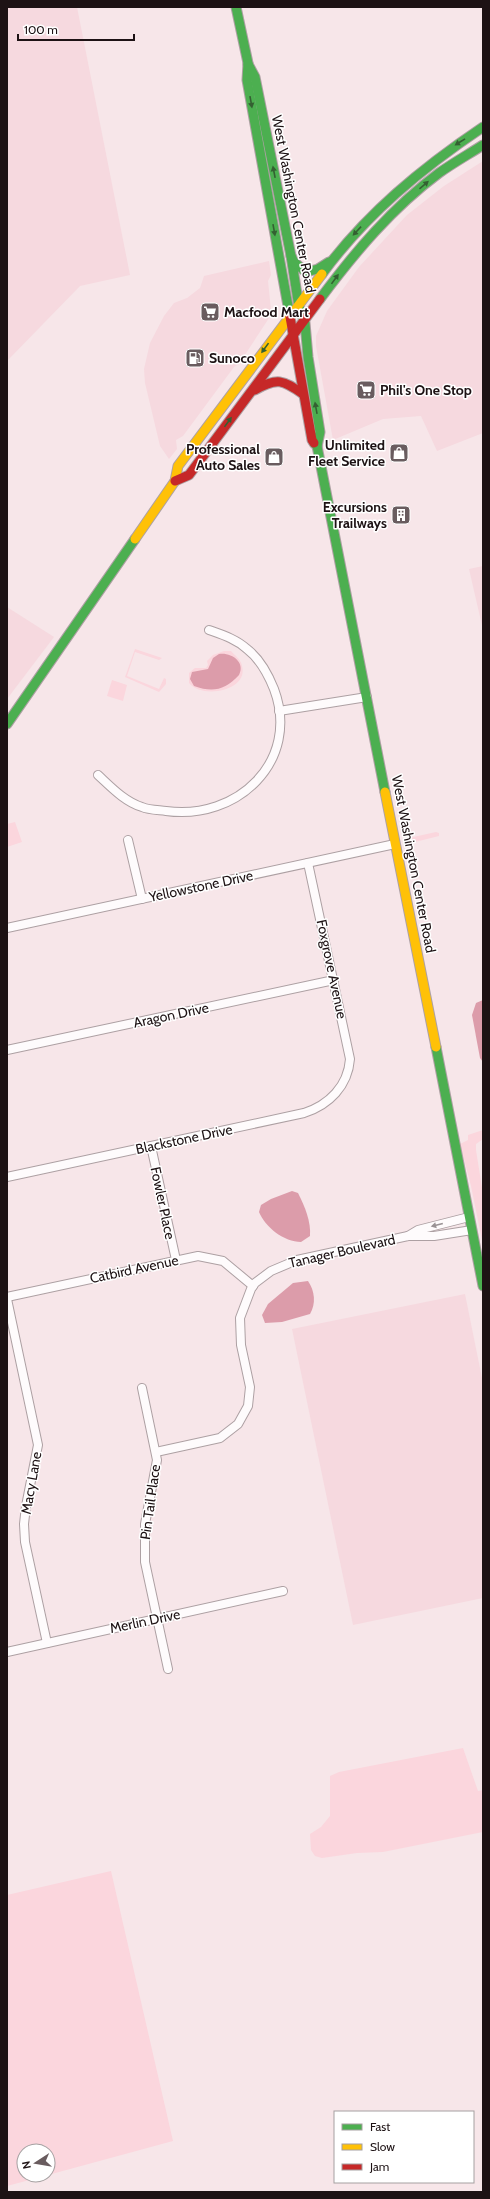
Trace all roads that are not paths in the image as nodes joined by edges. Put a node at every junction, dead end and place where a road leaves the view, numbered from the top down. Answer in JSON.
{"nodes":[{"id":1,"x":236,"y":7,"type":"edge"},
{"id":2,"x":248,"y":63,"type":"junction"},
{"id":3,"x":483,"y":127,"type":"edge"},
{"id":4,"x":483,"y":145,"type":"edge"},
{"id":5,"x":337,"y":255,"type":"junction"},
{"id":6,"x":291,"y":256,"type":"junction"},
{"id":7,"x":299,"y":307,"type":"junction"},
{"id":8,"x":290,"y":319,"type":"junction"},
{"id":9,"x":304,"y":323,"type":"junction"},
{"id":10,"x":293,"y":338,"type":"junction"},
{"id":11,"x":248,"y":394,"type":"junction"},
{"id":12,"x":303,"y":394,"type":"junction"},
{"id":13,"x":317,"y":446,"type":"junction"},
{"id":14,"x":175,"y":481,"type":"junction"},
{"id":15,"x":209,"y":630,"type":"dead end"},
{"id":16,"x":367,"y":697,"type":"junction"},
{"id":17,"x":279,"y":711,"type":"junction"},
{"id":18,"x":7,"y":724,"type":"edge"},
{"id":19,"x":98,"y":775,"type":"dead end"},
{"id":20,"x":128,"y":840,"type":"dead end"},
{"id":21,"x":395,"y":844,"type":"junction"},
{"id":22,"x":308,"y":863,"type":"junction"},
{"id":23,"x":142,"y":899,"type":"junction"},
{"id":24,"x":7,"y":928,"type":"edge"},
{"id":25,"x":334,"y":980,"type":"junction"},
{"id":26,"x":7,"y":1050,"type":"edge"},
{"id":27,"x":347,"y":1076,"type":"joint"},
{"id":28,"x":151,"y":1146,"type":"junction"},
{"id":29,"x":7,"y":1177,"type":"edge"},
{"id":30,"x":469,"y":1217,"type":"junction"},
{"id":31,"x":472,"y":1230,"type":"junction"},
{"id":32,"x":408,"y":1236,"type":"junction"},
{"id":33,"x":176,"y":1260,"type":"junction"},
{"id":34,"x":253,"y":1286,"type":"junction"},
{"id":35,"x":483,"y":1286,"type":"edge"},
{"id":36,"x":7,"y":1298,"type":"edge"},
{"id":37,"x":142,"y":1388,"type":"dead end"},
{"id":38,"x":156,"y":1452,"type":"junction"},
{"id":39,"x":283,"y":1591,"type":"dead end"},
{"id":40,"x":157,"y":1619,"type":"junction"},
{"id":41,"x":47,"y":1643,"type":"junction"},
{"id":42,"x":7,"y":1652,"type":"edge"},
{"id":43,"x":168,"y":1669,"type":"dead end"}],
"edges":[{"from":1,"to":2,"type":"main road","name":"West Washington Center Road"},
{"from":6,"to":2,"type":"main road","name":"West Washington Center Road","one_way":true},
{"from":2,"to":8,"type":"main road","name":"West Washington Center Road","one_way":true},
{"from":3,"to":5,"type":"main road","one_way":true},
{"from":9,"to":4,"type":"main road","one_way":true},
{"from":5,"to":6,"type":"main road"},
{"from":5,"to":7,"type":"main road"},
{"from":6,"to":7,"type":"main road","name":"West Washington Center Road"},
{"from":7,"to":8,"type":"main road"},
{"from":7,"to":9,"type":"main road","name":"West Washington Center Road"},
{"from":8,"to":10,"type":"main road","name":"West Washington Center Road"},
{"from":8,"to":14,"type":"main road","one_way":true},
{"from":9,"to":10,"type":"main road"},
{"from":13,"to":9,"type":"main road","name":"West Washington Center Road","one_way":true},
{"from":10,"to":11,"type":"main road"},
{"from":10,"to":12,"type":"main road","name":"West Washington Center Road"},
{"from":11,"to":12,"type":"main road"},
{"from":14,"to":11,"type":"main road","one_way":true},
{"from":12,"to":13,"type":"main road","name":"West Washington Center Road"},
{"from":13,"to":16,"type":"main road","name":"West Washington Center Road"},
{"from":14,"to":18,"type":"main road"},
{"from":15,"to":17,"type":"street"},
{"from":16,"to":17,"type":"street"},
{"from":16,"to":21,"type":"main road","name":"West Washington Center Road"},
{"from":17,"to":19,"type":"street"},
{"from":20,"to":23,"type":"street"},
{"from":21,"to":22,"type":"street","name":"Yellowstone Drive"},
{"from":21,"to":30,"type":"main road","name":"West Washington Center Road"},
{"from":22,"to":23,"type":"street","name":"Yellowstone Drive"},
{"from":22,"to":25,"type":"street","name":"Foxgrove Avenue"},
{"from":23,"to":24,"type":"street","name":"Yellowstone Drive"},
{"from":25,"to":26,"type":"street","name":"Aragon Drive"},
{"from":25,"to":27,"type":"street","name":"Foxgrove Avenue"},
{"from":27,"to":28,"type":"street","name":"Blackstone Drive"},
{"from":28,"to":29,"type":"street","name":"Blackstone Drive"},
{"from":28,"to":33,"type":"street","name":"Fowler Place"},
{"from":30,"to":31,"type":"main road","name":"West Washington Center Road"},
{"from":30,"to":32,"type":"street","name":"Tanager Boulevard","one_way":true},
{"from":31,"to":32,"type":"street","name":"Tanager Boulevard"},
{"from":31,"to":35,"type":"main road","name":"West Washington Center Road"},
{"from":32,"to":34,"type":"street","name":"Tanager Boulevard"},
{"from":33,"to":34,"type":"street","name":"Catbird Avenue"},
{"from":33,"to":36,"type":"street","name":"Catbird Avenue"},
{"from":34,"to":38,"type":"street","name":"Tanager Boulevard"},
{"from":36,"to":41,"type":"street","name":"Macy Lane"},
{"from":37,"to":38,"type":"street"},
{"from":38,"to":40,"type":"street","name":"Pin Tail Place"},
{"from":39,"to":40,"type":"street","name":"Merlin Drive"},
{"from":40,"to":41,"type":"street","name":"Merlin Drive"},
{"from":40,"to":43,"type":"street","name":"Pin Tail Place"},
{"from":41,"to":42,"type":"street","name":"Merlin Drive"}]}
